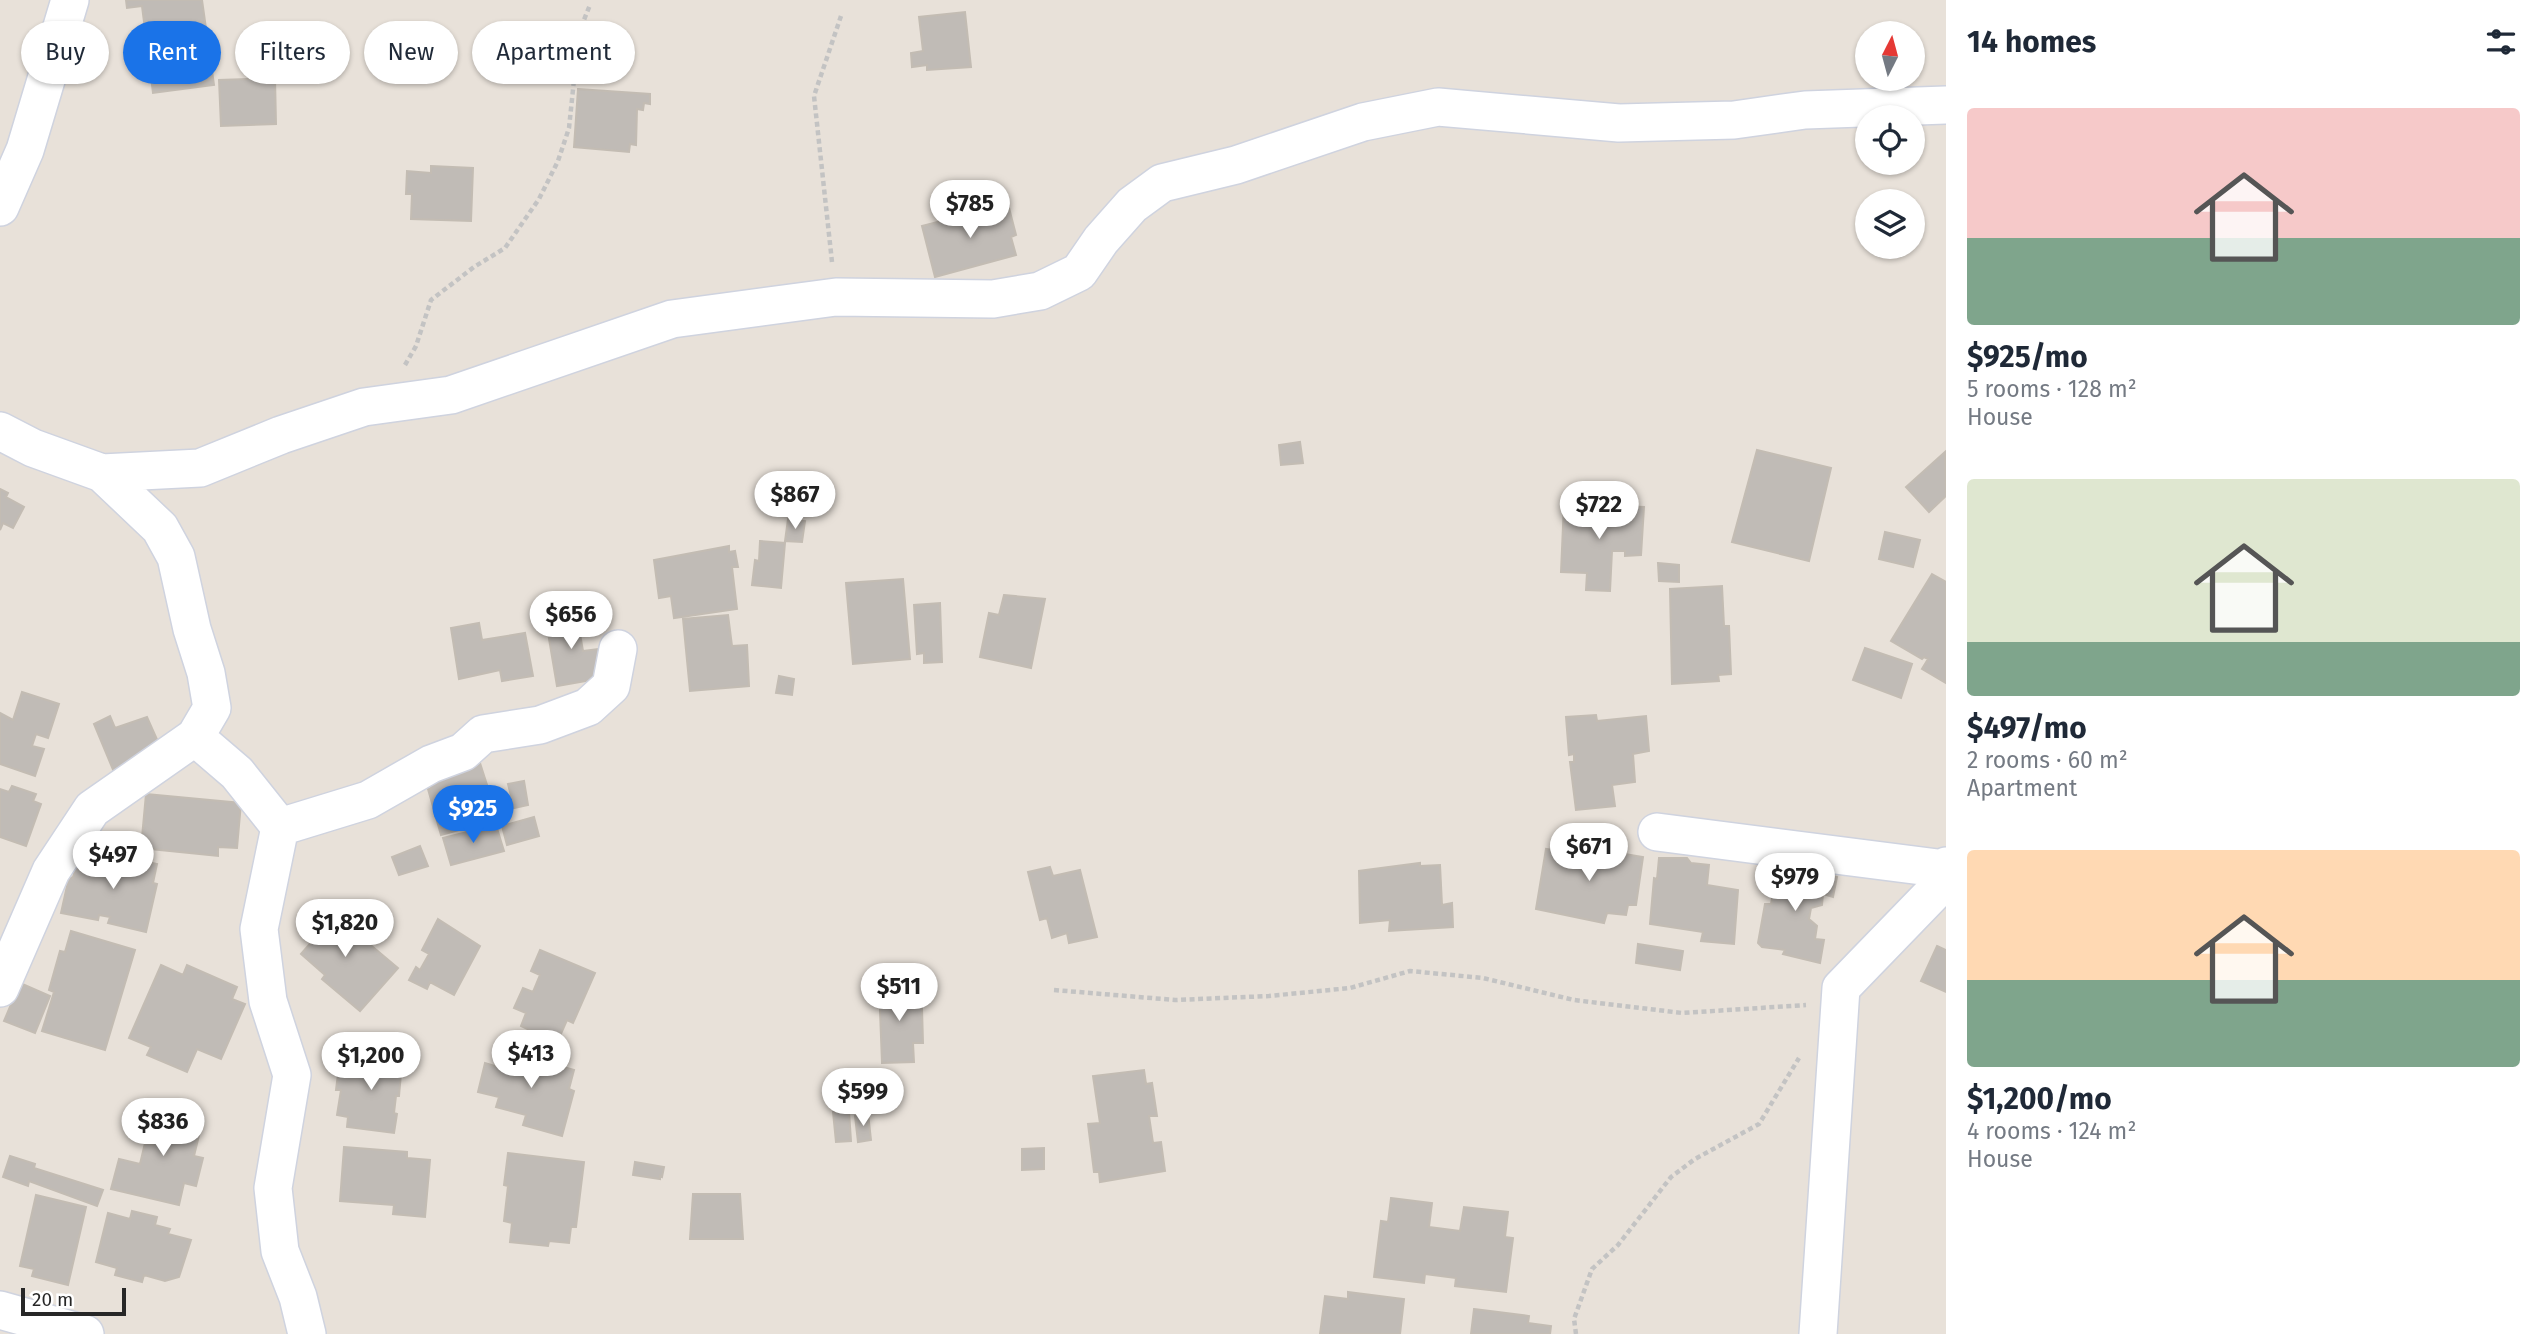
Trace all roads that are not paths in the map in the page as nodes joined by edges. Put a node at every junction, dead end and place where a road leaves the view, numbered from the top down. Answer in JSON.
{"nodes":[{"id":1,"x":70,"y":0,"type":"edge"},
{"id":2,"x":1946,"y":105,"type":"edge"},
{"id":3,"x":0,"y":207,"type":"edge"},
{"id":4,"x":0,"y":431,"type":"edge"},
{"id":5,"x":102,"y":473,"type":"junction"},
{"id":6,"x":618,"y":649,"type":"dead end"},
{"id":7,"x":195,"y":737,"type":"junction"},
{"id":8,"x":280,"y":827,"type":"junction"},
{"id":9,"x":1657,"y":832,"type":"dead end"},
{"id":10,"x":1945,"y":867,"type":"edge"},
{"id":11,"x":0,"y":988,"type":"edge"},
{"id":12,"x":0,"y":1310,"type":"edge"},
{"id":13,"x":85,"y":1334,"type":"edge"},
{"id":14,"x":307,"y":1334,"type":"edge"},
{"id":15,"x":1818,"y":1334,"type":"edge"}],
"edges":[{"from":1,"to":3,"type":"street"},
{"from":2,"to":5,"type":"street"},
{"from":4,"to":5,"type":"street"},
{"from":5,"to":7,"type":"street"},
{"from":6,"to":8,"type":"street"},
{"from":7,"to":8,"type":"street"},
{"from":7,"to":11,"type":"street"},
{"from":8,"to":14,"type":"street"},
{"from":9,"to":10,"type":"street"},
{"from":10,"to":15,"type":"street"},
{"from":12,"to":13,"type":"street"}]}
